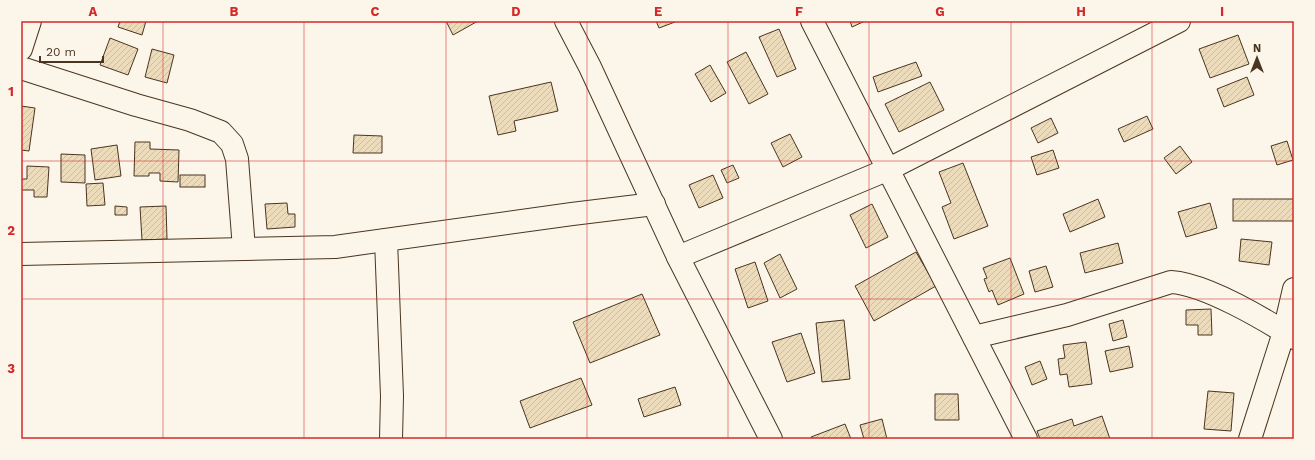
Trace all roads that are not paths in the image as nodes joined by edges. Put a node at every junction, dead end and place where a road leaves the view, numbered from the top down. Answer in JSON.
{"nodes":[{"id":1,"x":30,"y":21,"type":"edge"},
{"id":2,"x":566,"y":21,"type":"edge"},
{"id":3,"x":812,"y":21,"type":"edge"},
{"id":4,"x":1179,"y":21,"type":"edge"},
{"id":5,"x":21,"y":49,"type":"edge"},
{"id":6,"x":21,"y":68,"type":"edge"},
{"id":7,"x":889,"y":169,"type":"junction"},
{"id":8,"x":654,"y":204,"type":"junction"},
{"id":9,"x":386,"y":240,"type":"junction"},
{"id":10,"x":244,"y":249,"type":"junction"},
{"id":11,"x":21,"y":254,"type":"edge"},
{"id":12,"x":678,"y":257,"type":"junction"},
{"id":13,"x":1294,"y":289,"type":"edge"},
{"id":14,"x":1289,"y":335,"type":"edge"},
{"id":15,"x":974,"y":337,"type":"junction"},
{"id":16,"x":391,"y":439,"type":"edge"},
{"id":17,"x":771,"y":439,"type":"edge"},
{"id":18,"x":1026,"y":439,"type":"edge"},
{"id":19,"x":1250,"y":439,"type":"edge"}],
"edges":[{"from":1,"to":5,"type":"street"},
{"from":2,"to":8,"type":"street"},
{"from":3,"to":7,"type":"street"},
{"from":4,"to":7,"type":"street"},
{"from":6,"to":10,"type":"street"},
{"from":7,"to":12,"type":"street"},
{"from":7,"to":15,"type":"street"},
{"from":8,"to":9,"type":"street"},
{"from":8,"to":12,"type":"street"},
{"from":9,"to":10,"type":"street"},
{"from":9,"to":16,"type":"street"},
{"from":10,"to":11,"type":"street"},
{"from":12,"to":17,"type":"street"},
{"from":13,"to":14,"type":"street"},
{"from":14,"to":15,"type":"street"},
{"from":14,"to":19,"type":"street"},
{"from":15,"to":18,"type":"street"}]}
